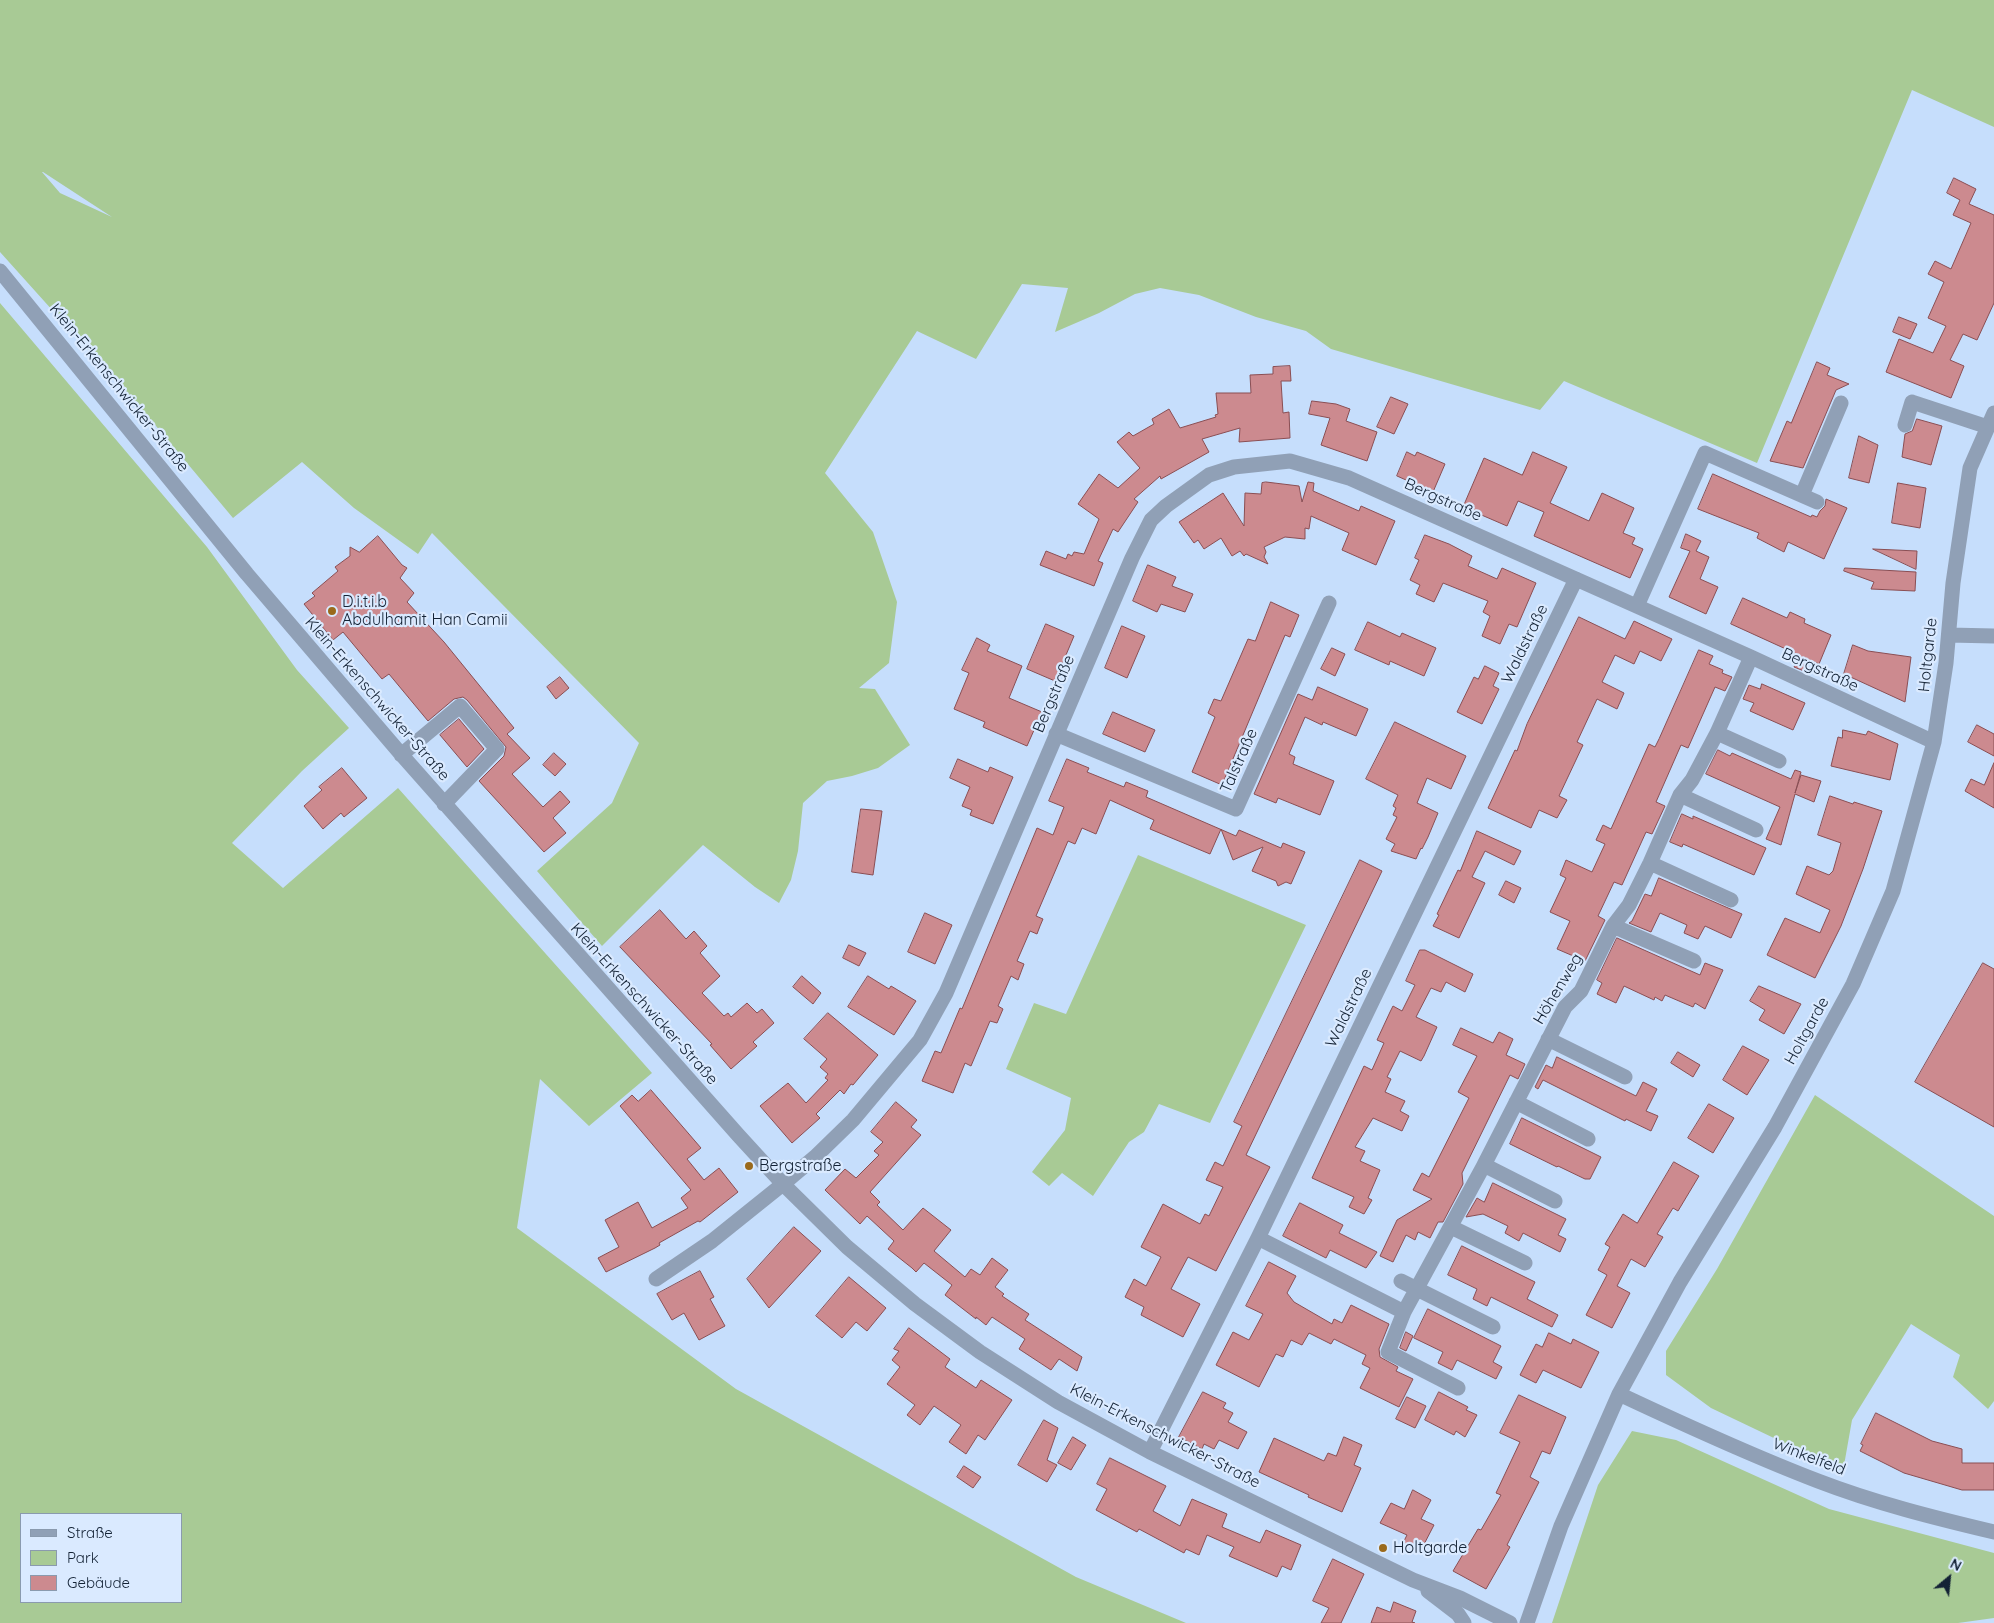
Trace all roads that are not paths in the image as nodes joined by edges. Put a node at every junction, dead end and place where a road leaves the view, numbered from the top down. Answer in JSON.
{"nodes":[{"id":1,"x":0,"y":271,"type":"edge"},
{"id":2,"x":1840,"y":403,"type":"dead end"},
{"id":3,"x":1991,"y":420,"type":"edge"},
{"id":4,"x":1904,"y":425,"type":"dead end"},
{"id":5,"x":1802,"y":495,"type":"junction"},
{"id":6,"x":1818,"y":502,"type":"dead end"},
{"id":7,"x":1576,"y":579,"type":"junction"},
{"id":8,"x":1328,"y":603,"type":"dead end"},
{"id":9,"x":1637,"y":606,"type":"junction"},
{"id":10,"x":1949,"y":635,"type":"junction"},
{"id":11,"x":1994,"y":636,"type":"edge"},
{"id":12,"x":1752,"y":657,"type":"junction"},
{"id":13,"x":1717,"y":733,"type":"junction"},
{"id":14,"x":1056,"y":734,"type":"junction"},
{"id":15,"x":1934,"y":742,"type":"junction"},
{"id":16,"x":401,"y":755,"type":"junction"},
{"id":17,"x":1779,"y":760,"type":"dead end"},
{"id":18,"x":1680,"y":795,"type":"junction"},
{"id":19,"x":444,"y":804,"type":"junction"},
{"id":20,"x":1756,"y":830,"type":"dead end"},
{"id":21,"x":1650,"y":863,"type":"junction"},
{"id":22,"x":1731,"y":900,"type":"dead end"},
{"id":23,"x":1613,"y":926,"type":"junction"},
{"id":24,"x":1694,"y":961,"type":"dead end"},
{"id":25,"x":1548,"y":1039,"type":"junction"},
{"id":26,"x":1625,"y":1078,"type":"dead end"},
{"id":27,"x":1516,"y":1102,"type":"junction"},
{"id":28,"x":1588,"y":1139,"type":"dead end"},
{"id":29,"x":1484,"y":1165,"type":"junction"},
{"id":30,"x":783,"y":1184,"type":"junction"},
{"id":31,"x":1555,"y":1201,"type":"dead end"},
{"id":32,"x":1451,"y":1227,"type":"junction"},
{"id":33,"x":1258,"y":1238,"type":"junction"},
{"id":34,"x":1526,"y":1263,"type":"dead end"},
{"id":35,"x":656,"y":1279,"type":"dead end"},
{"id":36,"x":1401,"y":1281,"type":"dead end"},
{"id":37,"x":1416,"y":1289,"type":"junction"},
{"id":38,"x":1404,"y":1312,"type":"junction"},
{"id":39,"x":1493,"y":1327,"type":"dead end"},
{"id":40,"x":1458,"y":1388,"type":"dead end"},
{"id":41,"x":1619,"y":1394,"type":"junction"},
{"id":42,"x":1150,"y":1452,"type":"junction"},
{"id":43,"x":1994,"y":1532,"type":"edge"},
{"id":44,"x":1413,"y":1580,"type":"junction"},
{"id":45,"x":1461,"y":1618,"type":"edge"},
{"id":46,"x":1474,"y":1623,"type":"edge"},
{"id":47,"x":1510,"y":1623,"type":"edge"},
{"id":48,"x":1527,"y":1623,"type":"edge"}],
"edges":[{"from":1,"to":16,"type":"street","name":"Klein-Erkenschwicker-Straße"},
{"from":2,"to":5,"type":"street"},
{"from":3,"to":4,"type":"street"},
{"from":3,"to":10,"type":"street","name":"Holtgarde"},
{"from":5,"to":6,"type":"street"},
{"from":5,"to":9,"type":"street"},
{"from":7,"to":9,"type":"street","name":"Bergstraße"},
{"from":7,"to":14,"type":"street","name":"Bergstraße"},
{"from":7,"to":33,"type":"street","name":"Waldstraße"},
{"from":8,"to":14,"type":"street","name":"Talstraße"},
{"from":9,"to":12,"type":"street","name":"Bergstraße"},
{"from":10,"to":11,"type":"street"},
{"from":10,"to":15,"type":"street","name":"Holtgarde"},
{"from":12,"to":13,"type":"street","name":"Höhenweg"},
{"from":12,"to":15,"type":"street","name":"Bergstraße"},
{"from":13,"to":17,"type":"street"},
{"from":13,"to":18,"type":"street","name":"Höhenweg"},
{"from":14,"to":30,"type":"street","name":"Bergstraße"},
{"from":15,"to":41,"type":"street","name":"Holtgarde"},
{"from":16,"to":19,"type":"street","name":"Klein-Erkenschwicker-Straße"},
{"from":16,"to":19,"type":"street"},
{"from":18,"to":20,"type":"street"},
{"from":18,"to":21,"type":"street","name":"Höhenweg"},
{"from":19,"to":30,"type":"street","name":"Klein-Erkenschwicker-Straße"},
{"from":21,"to":22,"type":"street"},
{"from":21,"to":23,"type":"street","name":"Höhenweg"},
{"from":23,"to":24,"type":"street"},
{"from":23,"to":25,"type":"street","name":"Höhenweg"},
{"from":25,"to":26,"type":"street"},
{"from":25,"to":27,"type":"street","name":"Höhenweg"},
{"from":27,"to":28,"type":"street"},
{"from":27,"to":29,"type":"street","name":"Höhenweg"},
{"from":29,"to":31,"type":"street"},
{"from":29,"to":32,"type":"street","name":"Höhenweg"},
{"from":30,"to":35,"type":"street","name":"Bergstraße"},
{"from":30,"to":42,"type":"street","name":"Klein-Erkenschwicker-Straße"},
{"from":32,"to":34,"type":"street"},
{"from":32,"to":37,"type":"street","name":"Höhenweg"},
{"from":33,"to":38,"type":"street"},
{"from":33,"to":42,"type":"street","name":"Waldstraße"},
{"from":36,"to":37,"type":"street"},
{"from":37,"to":38,"type":"street","name":"Höhenweg"},
{"from":37,"to":39,"type":"street"},
{"from":38,"to":40,"type":"street","name":"Höhenweg"},
{"from":41,"to":43,"type":"street","name":"Winkelfeld"},
{"from":41,"to":48,"type":"street","name":"Holtgarde"},
{"from":42,"to":44,"type":"street","name":"Klein-Erkenschwicker-Straße"},
{"from":44,"to":45,"type":"street","name":"Klein-Erkenschwicker-Straße"},
{"from":44,"to":47,"type":"street","name":"Klein-Erkenschwicker-Straße"},
{"from":45,"to":46,"type":"street","name":"Klein-Erkenschwicker-Straße"}]}
